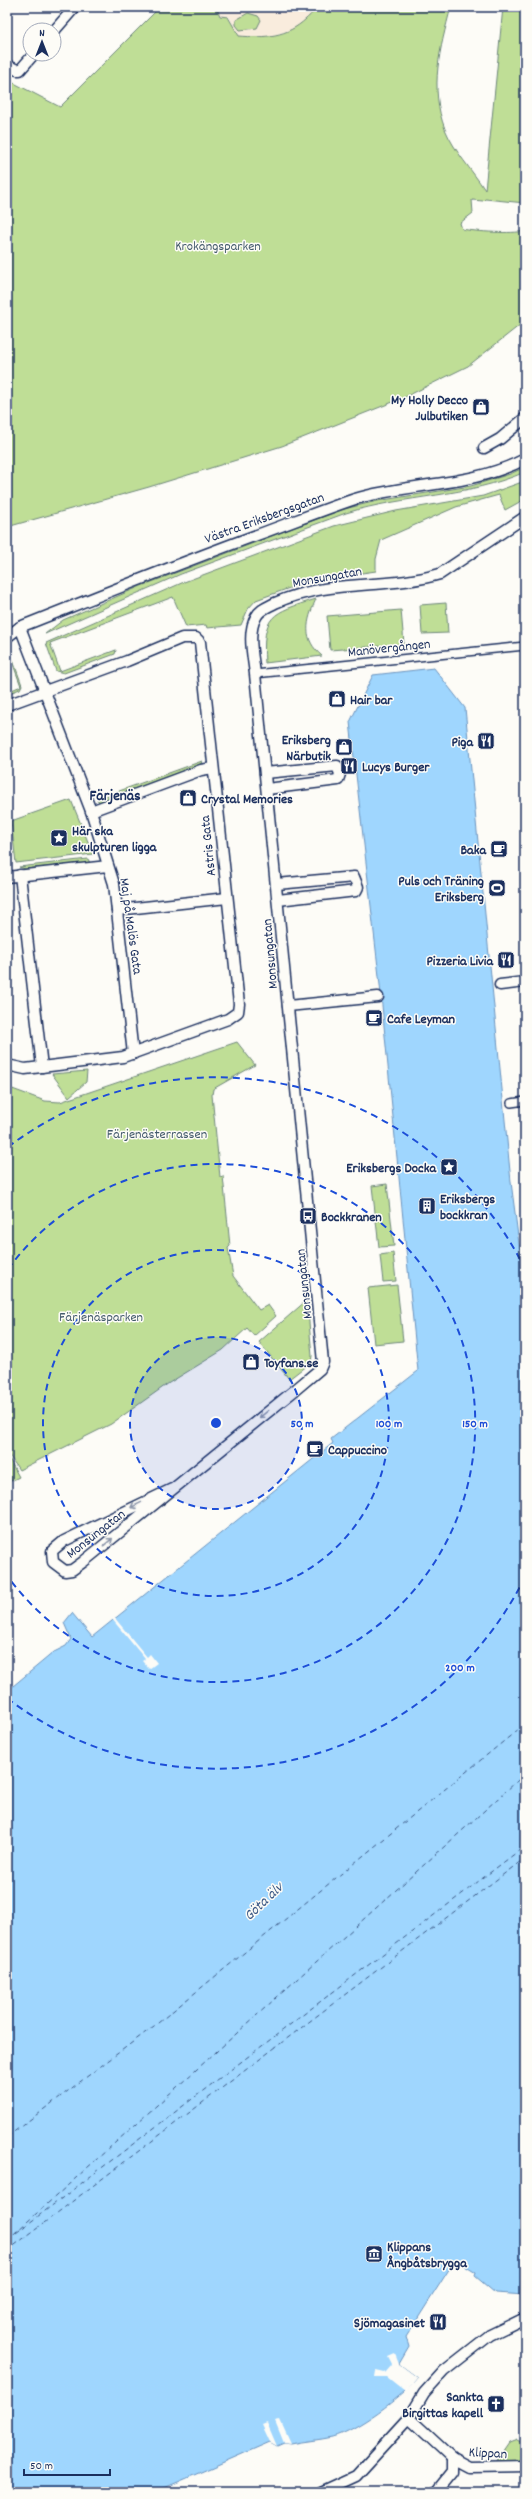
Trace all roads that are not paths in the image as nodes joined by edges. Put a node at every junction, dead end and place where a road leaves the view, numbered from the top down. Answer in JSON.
{"nodes":[{"id":1,"x":75,"y":7,"type":"edge"},
{"id":2,"x":62,"y":22,"type":"edge"},
{"id":3,"x":27,"y":62,"type":"edge"},
{"id":4,"x":7,"y":65,"type":"edge"},
{"id":5,"x":525,"y":418,"type":"edge"},
{"id":6,"x":484,"y":448,"type":"dead end"},
{"id":7,"x":525,"y":459,"type":"edge"},
{"id":8,"x":525,"y":517,"type":"edge"},
{"id":9,"x":7,"y":626,"type":"edge"},
{"id":10,"x":20,"y":627,"type":"junction"},
{"id":11,"x":7,"y":637,"type":"edge"},
{"id":12,"x":525,"y":646,"type":"edge"},
{"id":13,"x":255,"y":674,"type":"junction"},
{"id":14,"x":44,"y":690,"type":"junction"},
{"id":15,"x":7,"y":705,"type":"edge"},
{"id":16,"x":213,"y":768,"type":"junction"},
{"id":17,"x":265,"y":773,"type":"junction"},
{"id":18,"x":267,"y":789,"type":"junction"},
{"id":19,"x":91,"y":811,"type":"junction"},
{"id":20,"x":108,"y":866,"type":"junction"},
{"id":21,"x":20,"y":875,"type":"junction"},
{"id":22,"x":7,"y":877,"type":"edge"},
{"id":23,"x":277,"y":884,"type":"junction"},
{"id":24,"x":227,"y":898,"type":"junction"},
{"id":25,"x":278,"y":900,"type":"junction"},
{"id":26,"x":117,"y":910,"type":"junction"},
{"id":27,"x":525,"y":982,"type":"edge"},
{"id":28,"x":500,"y":985,"type":"dead end"},
{"id":29,"x":378,"y":997,"type":"dead end"},
{"id":30,"x":288,"y":1006,"type":"junction"},
{"id":31,"x":133,"y":1054,"type":"junction"},
{"id":32,"x":7,"y":1065,"type":"edge"},
{"id":33,"x":42,"y":1067,"type":"junction"},
{"id":34,"x":525,"y":1101,"type":"edge"},
{"id":35,"x":511,"y":1103,"type":"dead end"},
{"id":36,"x":172,"y":1489,"type":"junction"},
{"id":37,"x":525,"y":2318,"type":"edge"},
{"id":38,"x":409,"y":2418,"type":"junction"},
{"id":39,"x":452,"y":2458,"type":"junction"},
{"id":40,"x":525,"y":2466,"type":"edge"},
{"id":41,"x":321,"y":2492,"type":"edge"},
{"id":42,"x":436,"y":2492,"type":"edge"}],
"edges":[{"from":1,"to":2,"type":"street"},
{"from":3,"to":4,"type":"street"},
{"from":5,"to":6,"type":"street"},
{"from":7,"to":10,"type":"street","name":"Västra Eriksbergsgatan"},
{"from":8,"to":13,"type":"street","name":"Monsungatan"},
{"from":9,"to":10,"type":"street","name":"Västra Eriksbergsgatan"},
{"from":10,"to":11,"type":"street","name":"Västra Eriksbergsgatan"},
{"from":10,"to":14,"type":"street","name":"Maj på Malös Gata"},
{"from":12,"to":13,"type":"street","name":"Manövergången"},
{"from":13,"to":17,"type":"street","name":"Monsungatan"},
{"from":14,"to":15,"type":"street","name":"Astris Gata"},
{"from":14,"to":16,"type":"street","name":"Astris Gata"},
{"from":14,"to":19,"type":"street","name":"Maj på Malös Gata"},
{"from":16,"to":19,"type":"street"},
{"from":16,"to":24,"type":"street","name":"Astris Gata"},
{"from":17,"to":18,"type":"street","name":"Monsungatan"},
{"from":17,"to":18,"type":"street"},
{"from":18,"to":23,"type":"street","name":"Monsungatan"},
{"from":19,"to":20,"type":"street","name":"Maj på Malös Gata"},
{"from":20,"to":21,"type":"street"},
{"from":20,"to":26,"type":"street","name":"Maj på Malös Gata"},
{"from":21,"to":22,"type":"street"},
{"from":21,"to":33,"type":"street"},
{"from":23,"to":25,"type":"street","name":"Monsungatan"},
{"from":23,"to":25,"type":"street","name":"Monsungatan"},
{"from":24,"to":26,"type":"street"},
{"from":24,"to":31,"type":"street","name":"Astris Gata"},
{"from":25,"to":30,"type":"street","name":"Monsungatan"},
{"from":26,"to":31,"type":"street","name":"Maj på Malös Gata"},
{"from":27,"to":28,"type":"street"},
{"from":29,"to":30,"type":"street","name":"Monsungatan"},
{"from":30,"to":36,"type":"street","name":"Monsungatan","one_way":true},
{"from":31,"to":33,"type":"street","name":"Astris Gata"},
{"from":32,"to":33,"type":"street","name":"Astris Gata"},
{"from":34,"to":35,"type":"street"},
{"from":36,"to":36,"type":"street","name":"Monsungatan","one_way":true},
{"from":37,"to":38,"type":"street"},
{"from":38,"to":39,"type":"street","name":"Klippan"},
{"from":38,"to":41,"type":"street"},
{"from":39,"to":40,"type":"street","name":"Klippan"},
{"from":39,"to":42,"type":"street","name":"Klippan"}]}
